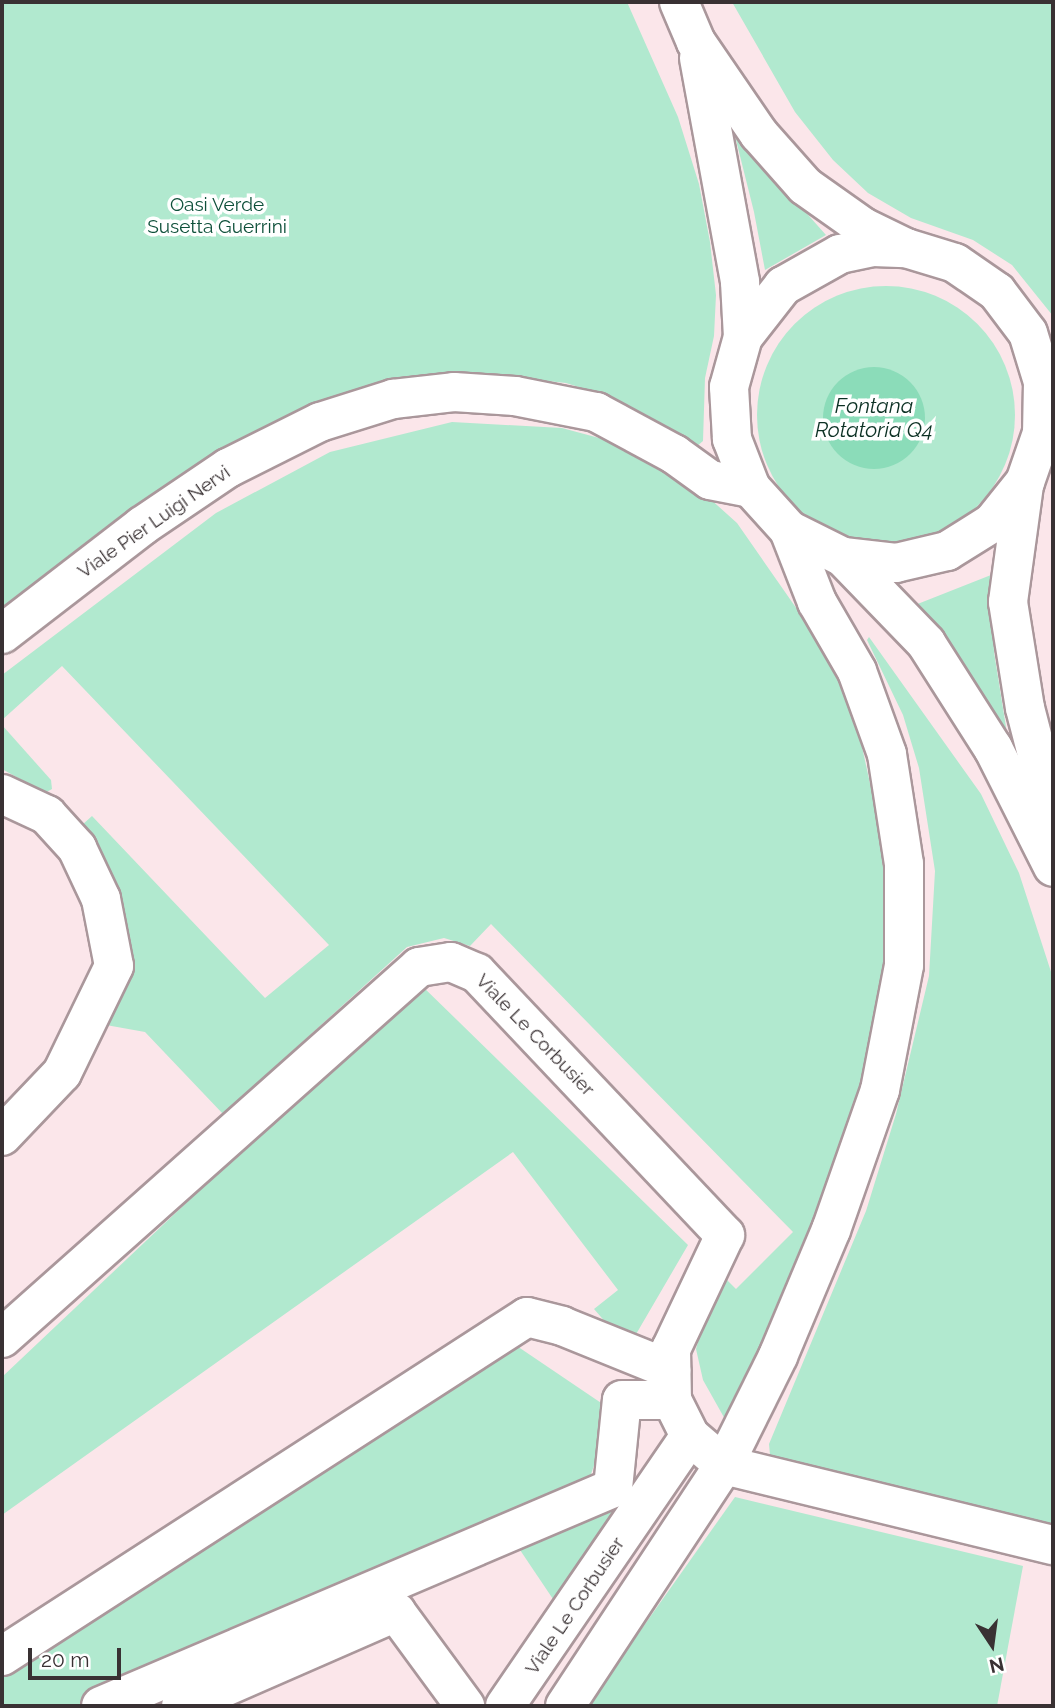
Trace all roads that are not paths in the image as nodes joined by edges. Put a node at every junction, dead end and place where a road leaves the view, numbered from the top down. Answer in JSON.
{"nodes":[{"id":1,"x":679,"y":2,"type":"edge"},
{"id":2,"x":696,"y":42,"type":"junction"},
{"id":3,"x":906,"y":248,"type":"junction"},
{"id":4,"x":743,"y":337,"type":"junction"},
{"id":5,"x":1025,"y":482,"type":"junction"},
{"id":6,"x":751,"y":488,"type":"junction"},
{"id":7,"x":789,"y":530,"type":"junction"},
{"id":8,"x":844,"y":557,"type":"junction"},
{"id":9,"x":2,"y":634,"type":"edge"},
{"id":10,"x":2,"y":794,"type":"edge"},
{"id":11,"x":1053,"y":816,"type":"edge"},
{"id":12,"x":1053,"y":867,"type":"edge"},
{"id":13,"x":2,"y":1136,"type":"edge"},
{"id":14,"x":2,"y":1338,"type":"edge"},
{"id":15,"x":672,"y":1385,"type":"junction"},
{"id":16,"x":690,"y":1436,"type":"junction"},
{"id":17,"x":724,"y":1465,"type":"junction"},
{"id":18,"x":1053,"y":1545,"type":"edge"},
{"id":19,"x":2,"y":1656,"type":"edge"},
{"id":20,"x":101,"y":1706,"type":"edge"},
{"id":21,"x":181,"y":1706,"type":"edge"},
{"id":22,"x":465,"y":1706,"type":"edge"},
{"id":23,"x":505,"y":1706,"type":"edge"},
{"id":24,"x":565,"y":1706,"type":"edge"}],
"edges":[{"from":1,"to":2,"type":"street"},
{"from":2,"to":3,"type":"street"},
{"from":2,"to":4,"type":"street"},
{"from":3,"to":4,"type":"street"},
{"from":3,"to":5,"type":"street"},
{"from":4,"to":6,"type":"street"},
{"from":5,"to":8,"type":"street"},
{"from":5,"to":11,"type":"street"},
{"from":6,"to":7,"type":"street"},
{"from":6,"to":9,"type":"street","name":"Viale Pier Luigi Nervi"},
{"from":7,"to":8,"type":"street"},
{"from":7,"to":17,"type":"street"},
{"from":8,"to":12,"type":"street"},
{"from":10,"to":13,"type":"street"},
{"from":14,"to":15,"type":"street","name":"Viale Le Corbusier"},
{"from":15,"to":16,"type":"street"},
{"from":15,"to":19,"type":"street"},
{"from":15,"to":20,"type":"street"},
{"from":16,"to":17,"type":"street"},
{"from":16,"to":23,"type":"street","name":"Viale Le Corbusier"},
{"from":17,"to":18,"type":"street"},
{"from":17,"to":24,"type":"street"},
{"from":21,"to":22,"type":"street"}]}
